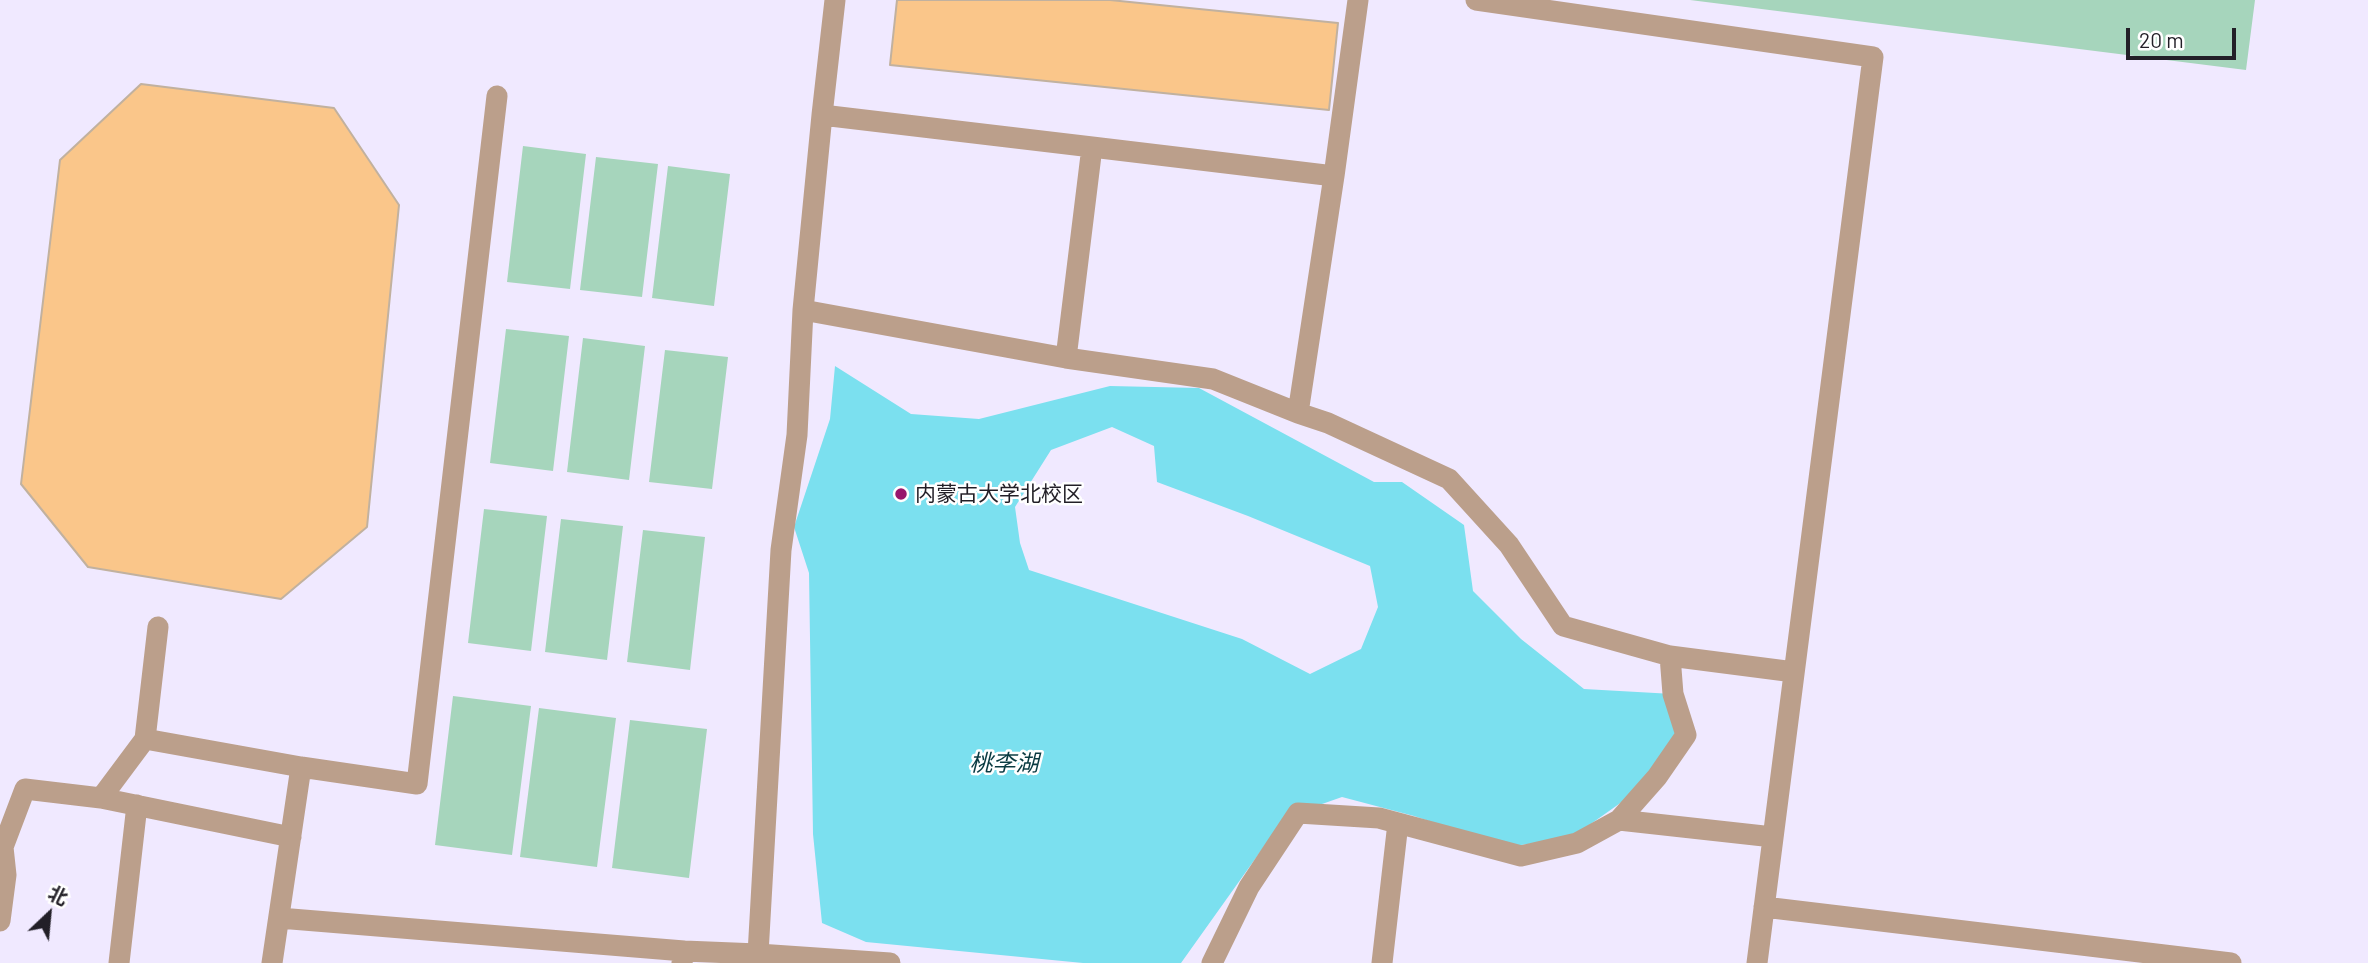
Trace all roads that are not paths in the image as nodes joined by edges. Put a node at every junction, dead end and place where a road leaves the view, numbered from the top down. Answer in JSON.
{"nodes":[{"id":1,"x":835,"y":0,"type":"edge"},
{"id":2,"x":1358,"y":0,"type":"edge"},
{"id":3,"x":1476,"y":0,"type":"edge"},
{"id":4,"x":497,"y":96,"type":"dead end"},
{"id":5,"x":822,"y":115,"type":"junction"},
{"id":6,"x":1092,"y":147,"type":"junction"},
{"id":7,"x":1334,"y":176,"type":"junction"},
{"id":8,"x":803,"y":310,"type":"junction"},
{"id":9,"x":1066,"y":358,"type":"junction"},
{"id":10,"x":1298,"y":413,"type":"junction"},
{"id":11,"x":158,"y":627,"type":"dead end"},
{"id":12,"x":1670,"y":656,"type":"junction"},
{"id":13,"x":1794,"y":672,"type":"junction"},
{"id":14,"x":145,"y":738,"type":"junction"},
{"id":15,"x":301,"y":767,"type":"junction"},
{"id":16,"x":101,"y":798,"type":"junction"},
{"id":17,"x":137,"y":805,"type":"junction"},
{"id":18,"x":1619,"y":820,"type":"junction"},
{"id":19,"x":1398,"y":823,"type":"junction"},
{"id":20,"x":291,"y":837,"type":"junction"},
{"id":21,"x":1773,"y":837,"type":"junction"},
{"id":22,"x":1,"y":847,"type":"edge"},
{"id":23,"x":1764,"y":908,"type":"junction"},
{"id":24,"x":279,"y":918,"type":"junction"},
{"id":25,"x":0,"y":921,"type":"edge"},
{"id":26,"x":758,"y":954,"type":"junction"},
{"id":27,"x":683,"y":957,"type":"edge"},
{"id":28,"x":119,"y":963,"type":"edge"},
{"id":29,"x":272,"y":963,"type":"edge"},
{"id":30,"x":890,"y":963,"type":"edge"},
{"id":31,"x":1212,"y":963,"type":"edge"},
{"id":32,"x":1382,"y":963,"type":"edge"},
{"id":33,"x":1757,"y":963,"type":"edge"},
{"id":34,"x":2231,"y":963,"type":"edge"}],
"edges":[{"from":1,"to":5,"type":"lane"},
{"from":2,"to":7,"type":"lane"},
{"from":3,"to":13,"type":"lane"},
{"from":4,"to":15,"type":"lane"},
{"from":5,"to":6,"type":"lane"},
{"from":5,"to":8,"type":"lane"},
{"from":6,"to":7,"type":"lane"},
{"from":6,"to":9,"type":"lane"},
{"from":7,"to":10,"type":"lane"},
{"from":8,"to":9,"type":"lane"},
{"from":8,"to":26,"type":"lane"},
{"from":9,"to":10,"type":"lane"},
{"from":10,"to":12,"type":"lane"},
{"from":11,"to":14,"type":"lane"},
{"from":12,"to":13,"type":"lane"},
{"from":12,"to":18,"type":"lane"},
{"from":13,"to":21,"type":"lane"},
{"from":14,"to":15,"type":"lane"},
{"from":14,"to":16,"type":"lane"},
{"from":15,"to":20,"type":"lane"},
{"from":16,"to":17,"type":"lane"},
{"from":16,"to":22,"type":"lane"},
{"from":17,"to":20,"type":"lane"},
{"from":17,"to":28,"type":"lane"},
{"from":18,"to":19,"type":"lane"},
{"from":18,"to":21,"type":"lane"},
{"from":19,"to":31,"type":"lane"},
{"from":19,"to":32,"type":"lane"},
{"from":20,"to":24,"type":"lane"},
{"from":21,"to":23,"type":"lane"},
{"from":22,"to":25,"type":"lane"},
{"from":23,"to":33,"type":"lane"},
{"from":23,"to":34,"type":"lane"},
{"from":24,"to":27,"type":"lane"},
{"from":24,"to":29,"type":"lane"},
{"from":26,"to":27,"type":"lane"},
{"from":26,"to":30,"type":"lane"}]}
